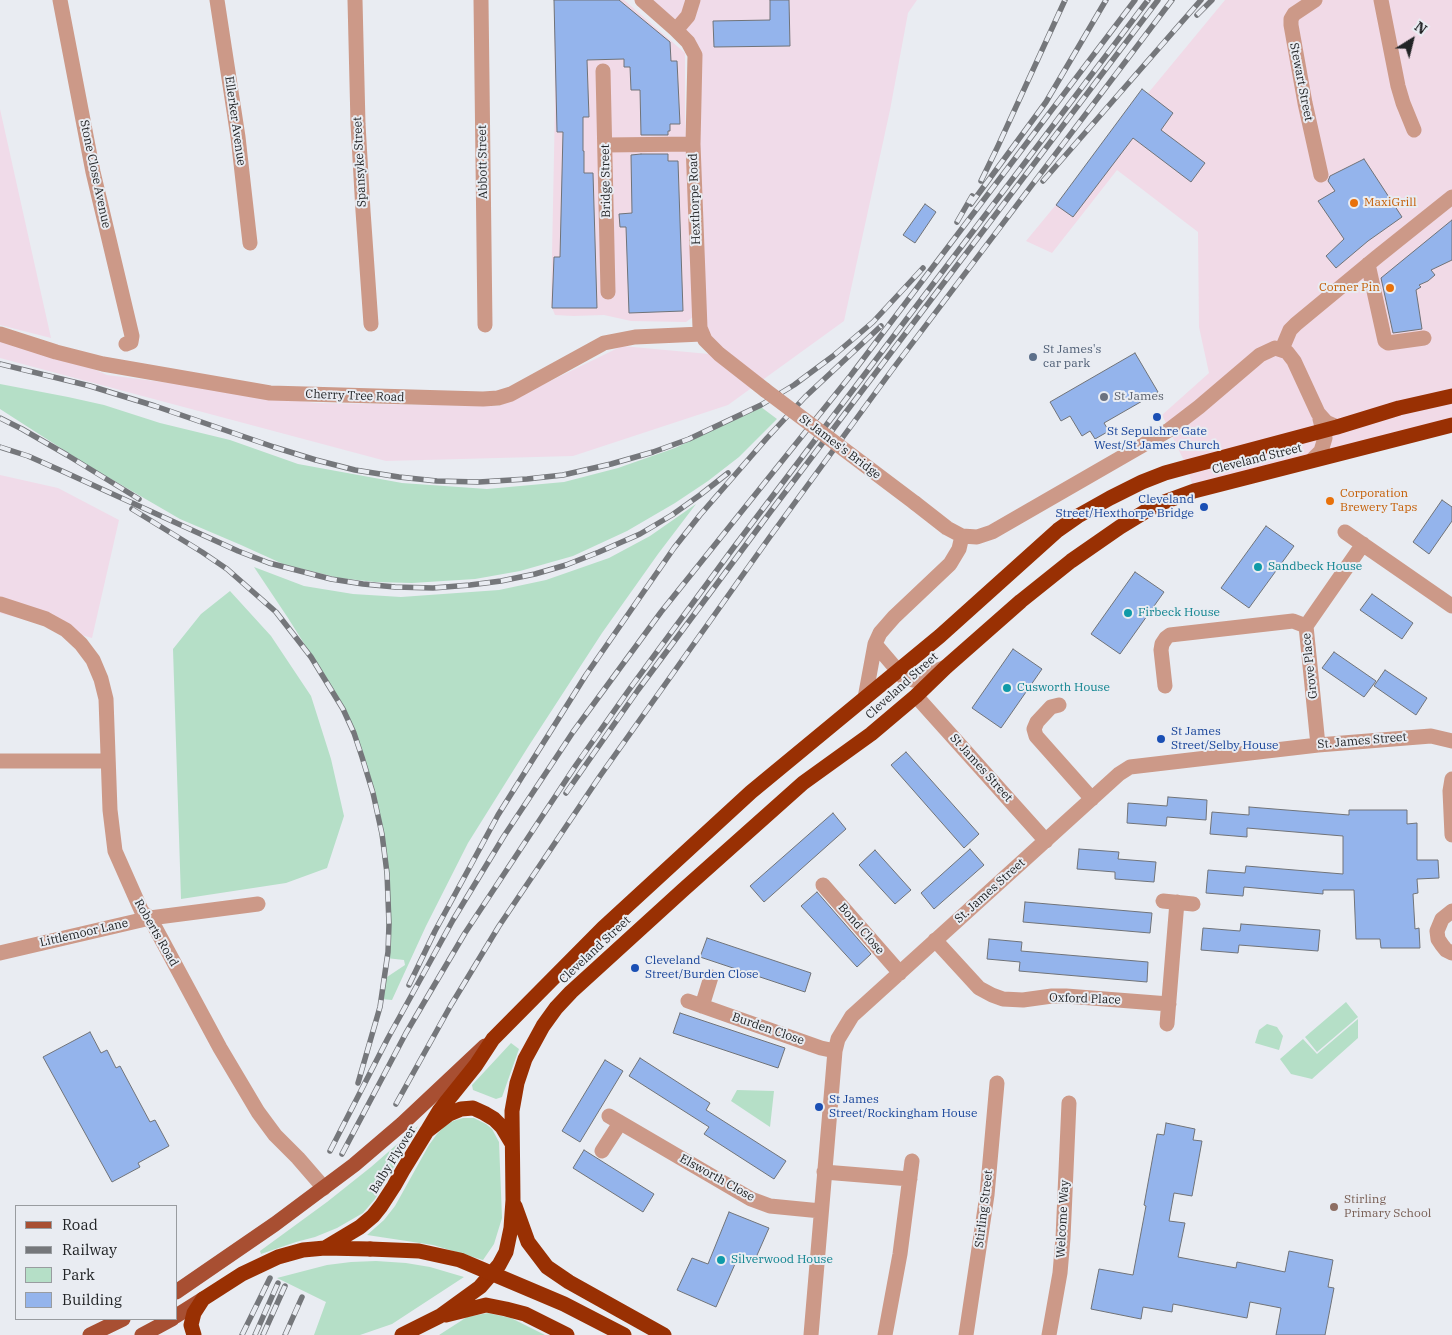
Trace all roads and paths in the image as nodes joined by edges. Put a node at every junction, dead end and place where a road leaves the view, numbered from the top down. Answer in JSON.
{"nodes":[{"id":1,"x":60,"y":0,"type":"edge"},
{"id":2,"x":217,"y":0,"type":"edge"},
{"id":3,"x":355,"y":0,"type":"edge"},
{"id":4,"x":481,"y":0,"type":"edge"},
{"id":5,"x":642,"y":0,"type":"edge"},
{"id":6,"x":693,"y":0,"type":"edge"},
{"id":7,"x":1315,"y":0,"type":"edge"},
{"id":8,"x":1381,"y":0,"type":"edge"},
{"id":9,"x":676,"y":30,"type":"junction"},
{"id":10,"x":603,"y":71,"type":"dead end"},
{"id":11,"x":1414,"y":130,"type":"dead end"},
{"id":12,"x":693,"y":144,"type":"junction"},
{"id":13,"x":605,"y":145,"type":"junction"},
{"id":14,"x":1321,"y":175,"type":"dead end"},
{"id":15,"x":1452,"y":197,"type":"edge"},
{"id":16,"x":250,"y":243,"type":"dead end"},
{"id":17,"x":1368,"y":264,"type":"junction"},
{"id":18,"x":608,"y":292,"type":"dead end"},
{"id":19,"x":371,"y":324,"type":"dead end"},
{"id":20,"x":485,"y":325,"type":"dead end"},
{"id":21,"x":0,"y":334,"type":"edge"},
{"id":22,"x":702,"y":334,"type":"junction"},
{"id":23,"x":1424,"y":338,"type":"dead end"},
{"id":24,"x":126,"y":344,"type":"dead end"},
{"id":25,"x":1282,"y":350,"type":"junction"},
{"id":26,"x":1452,"y":396,"type":"edge"},
{"id":27,"x":1452,"y":425,"type":"edge"},
{"id":28,"x":1330,"y":429,"type":"junction"},
{"id":29,"x":1312,"y":460,"type":"junction"},
{"id":30,"x":1345,"y":532,"type":"dead end"},
{"id":31,"x":962,"y":536,"type":"junction"},
{"id":32,"x":1363,"y":544,"type":"junction"},
{"id":33,"x":1449,"y":600,"type":"edge"},
{"id":34,"x":0,"y":604,"type":"edge"},
{"id":35,"x":1306,"y":626,"type":"junction"},
{"id":36,"x":875,"y":644,"type":"junction"},
{"id":37,"x":946,"y":667,"type":"junction"},
{"id":38,"x":897,"y":671,"type":"junction"},
{"id":39,"x":1165,"y":686,"type":"dead end"},
{"id":40,"x":916,"y":696,"type":"junction"},
{"id":41,"x":865,"y":698,"type":"junction"},
{"id":42,"x":1059,"y":704,"type":"dead end"},
{"id":43,"x":1452,"y":741,"type":"edge"},
{"id":44,"x":1318,"y":745,"type":"junction"},
{"id":45,"x":0,"y":761,"type":"edge"},
{"id":46,"x":108,"y":761,"type":"junction"},
{"id":47,"x":1452,"y":779,"type":"edge"},
{"id":48,"x":1092,"y":799,"type":"junction"},
{"id":49,"x":1452,"y":835,"type":"edge"},
{"id":50,"x":1046,"y":841,"type":"junction"},
{"id":51,"x":823,"y":885,"type":"dead end"},
{"id":52,"x":258,"y":904,"type":"dead end"},
{"id":53,"x":1193,"y":904,"type":"dead end"},
{"id":54,"x":1452,"y":911,"type":"edge"},
{"id":55,"x":150,"y":918,"type":"junction"},
{"id":56,"x":935,"y":940,"type":"junction"},
{"id":57,"x":1452,"y":953,"type":"edge"},
{"id":58,"x":0,"y":954,"type":"edge"},
{"id":59,"x":900,"y":973,"type":"junction"},
{"id":60,"x":711,"y":977,"type":"dead end"},
{"id":61,"x":1169,"y":1004,"type":"junction"},
{"id":62,"x":1167,"y":1024,"type":"dead end"},
{"id":63,"x":493,"y":1039,"type":"junction"},
{"id":64,"x":835,"y":1050,"type":"junction"},
{"id":65,"x":997,"y":1083,"type":"dead end"},
{"id":66,"x":1069,"y":1103,"type":"dead end"},
{"id":67,"x":427,"y":1131,"type":"junction"},
{"id":68,"x":512,"y":1142,"type":"junction"},
{"id":69,"x":602,"y":1151,"type":"dead end"},
{"id":70,"x":912,"y":1161,"type":"dead end"},
{"id":71,"x":824,"y":1172,"type":"junction"},
{"id":72,"x":910,"y":1179,"type":"junction"},
{"id":73,"x":324,"y":1188,"type":"junction"},
{"id":74,"x":513,"y":1200,"type":"junction"},
{"id":75,"x":821,"y":1211,"type":"junction"},
{"id":76,"x":325,"y":1248,"type":"junction"},
{"id":77,"x":178,"y":1291,"type":"edge"},
{"id":78,"x":203,"y":1299,"type":"junction"},
{"id":79,"x":178,"y":1315,"type":"edge"},
{"id":80,"x":440,"y":1316,"type":"junction"},
{"id":81,"x":121,"y":1320,"type":"edge"},
{"id":82,"x":170,"y":1320,"type":"edge"},
{"id":83,"x":640,"y":1321,"type":"junction"},
{"id":84,"x":90,"y":1335,"type":"edge"},
{"id":85,"x":142,"y":1335,"type":"edge"},
{"id":86,"x":194,"y":1335,"type":"edge"},
{"id":87,"x":402,"y":1335,"type":"edge"},
{"id":88,"x":567,"y":1335,"type":"edge"},
{"id":89,"x":624,"y":1335,"type":"edge"},
{"id":90,"x":664,"y":1335,"type":"edge"},
{"id":91,"x":671,"y":1335,"type":"edge"},
{"id":92,"x":811,"y":1335,"type":"edge"},
{"id":93,"x":885,"y":1335,"type":"edge"},
{"id":94,"x":966,"y":1335,"type":"edge"},
{"id":95,"x":1049,"y":1335,"type":"edge"}],
"edges":[{"from":1,"to":24,"type":"street","name":"Stone Close Avenue"},
{"from":2,"to":16,"type":"street","name":"Ellerker Avenue"},
{"from":3,"to":19,"type":"street","name":"Spansyke Street"},
{"from":4,"to":20,"type":"street","name":"Abbott Street"},
{"from":5,"to":9,"type":"street","name":"Hexthorpe Road"},
{"from":6,"to":9,"type":"street"},
{"from":7,"to":14,"type":"street","name":"Stewart Street"},
{"from":8,"to":11,"type":"street"},
{"from":9,"to":12,"type":"street","name":"Hexthorpe Road"},
{"from":10,"to":13,"type":"street","name":"Bridge Street"},
{"from":12,"to":13,"type":"street"},
{"from":12,"to":22,"type":"street","name":"Hexthorpe Road"},
{"from":13,"to":18,"type":"street","name":"Bridge Street"},
{"from":15,"to":17,"type":"street"},
{"from":17,"to":23,"type":"street"},
{"from":17,"to":25,"type":"street"},
{"from":21,"to":22,"type":"street","name":"Cherry Tree Road"},
{"from":22,"to":31,"type":"street","name":"St James's Bridge","bridge":true},
{"from":25,"to":28,"type":"street"},
{"from":25,"to":31,"type":"street"},
{"from":26,"to":28,"type":"highway","name":"Cleveland Street"},
{"from":27,"to":29,"type":"highway","name":"Cleveland Street"},
{"from":28,"to":29,"type":"street"},
{"from":28,"to":38,"type":"highway","name":"Cleveland Street"},
{"from":29,"to":37,"type":"highway","name":"Cleveland Street"},
{"from":30,"to":32,"type":"street"},
{"from":31,"to":36,"type":"street"},
{"from":32,"to":33,"type":"street"},
{"from":32,"to":35,"type":"street","name":"Grove Place"},
{"from":34,"to":46,"type":"street","name":"Roberts Road"},
{"from":35,"to":39,"type":"street"},
{"from":35,"to":44,"type":"street","name":"Grove Place"},
{"from":36,"to":38,"type":"street"},
{"from":36,"to":41,"type":"street"},
{"from":37,"to":38,"type":"street"},
{"from":37,"to":40,"type":"highway","name":"Cleveland Street"},
{"from":38,"to":41,"type":"highway","name":"Cleveland Street"},
{"from":40,"to":50,"type":"street","name":"St James Street"},
{"from":40,"to":68,"type":"highway","name":"Cleveland Street"},
{"from":41,"to":63,"type":"highway","name":"Cleveland Street"},
{"from":42,"to":48,"type":"street"},
{"from":43,"to":44,"type":"street","name":"St. James Street"},
{"from":44,"to":48,"type":"street","name":"St. James Street"},
{"from":45,"to":46,"type":"street"},
{"from":46,"to":55,"type":"street","name":"Roberts Road"},
{"from":47,"to":49,"type":"street"},
{"from":48,"to":50,"type":"street","name":"St. James Street"},
{"from":50,"to":56,"type":"street","name":"St. James Street"},
{"from":51,"to":59,"type":"street","name":"Bond Close"},
{"from":52,"to":55,"type":"street","name":"Littlemoor Lane"},
{"from":53,"to":61,"type":"street"},
{"from":54,"to":57,"type":"street"},
{"from":55,"to":58,"type":"street","name":"Littlemoor Lane"},
{"from":55,"to":73,"type":"street","name":"Roberts Road"},
{"from":56,"to":59,"type":"street","name":"St. James Street"},
{"from":56,"to":61,"type":"street","name":"Oxford Place"},
{"from":59,"to":64,"type":"street","name":"St. James Street"},
{"from":60,"to":64,"type":"street","name":"Burden Close"},
{"from":61,"to":62,"type":"street"},
{"from":63,"to":67,"type":"highway","name":"Cleveland Street"},
{"from":63,"to":73,"type":"main road","name":"Cleveland Street"},
{"from":64,"to":71,"type":"street","name":"St. James Street"},
{"from":65,"to":94,"type":"street","name":"Stirling Street"},
{"from":66,"to":95,"type":"street","name":"Welcome Way"},
{"from":67,"to":68,"type":"highway","name":"Balby Flyover"},
{"from":67,"to":76,"type":"highway","name":"Balby Flyover"},
{"from":68,"to":74,"type":"highway"},
{"from":69,"to":75,"type":"street","name":"Elsworth Close"},
{"from":70,"to":72,"type":"street"},
{"from":71,"to":72,"type":"street"},
{"from":71,"to":75,"type":"street","name":"St. James Street"},
{"from":72,"to":93,"type":"street"},
{"from":73,"to":77,"type":"main road"},
{"from":74,"to":80,"type":"highway"},
{"from":74,"to":83,"type":"highway"},
{"from":75,"to":92,"type":"street","name":"St. James Street"},
{"from":76,"to":78,"type":"highway","name":"Balby Flyover"},
{"from":76,"to":89,"type":"highway","name":"Balby Flyover","bridge":true},
{"from":78,"to":79,"type":"main road","name":"Balby Flyover"},
{"from":78,"to":86,"type":"highway","name":"Balby Flyover"},
{"from":80,"to":87,"type":"highway"},
{"from":80,"to":88,"type":"highway"},
{"from":81,"to":84,"type":"main road"},
{"from":82,"to":85,"type":"main road"},
{"from":83,"to":90,"type":"highway"},
{"from":83,"to":91,"type":"street"}]}
